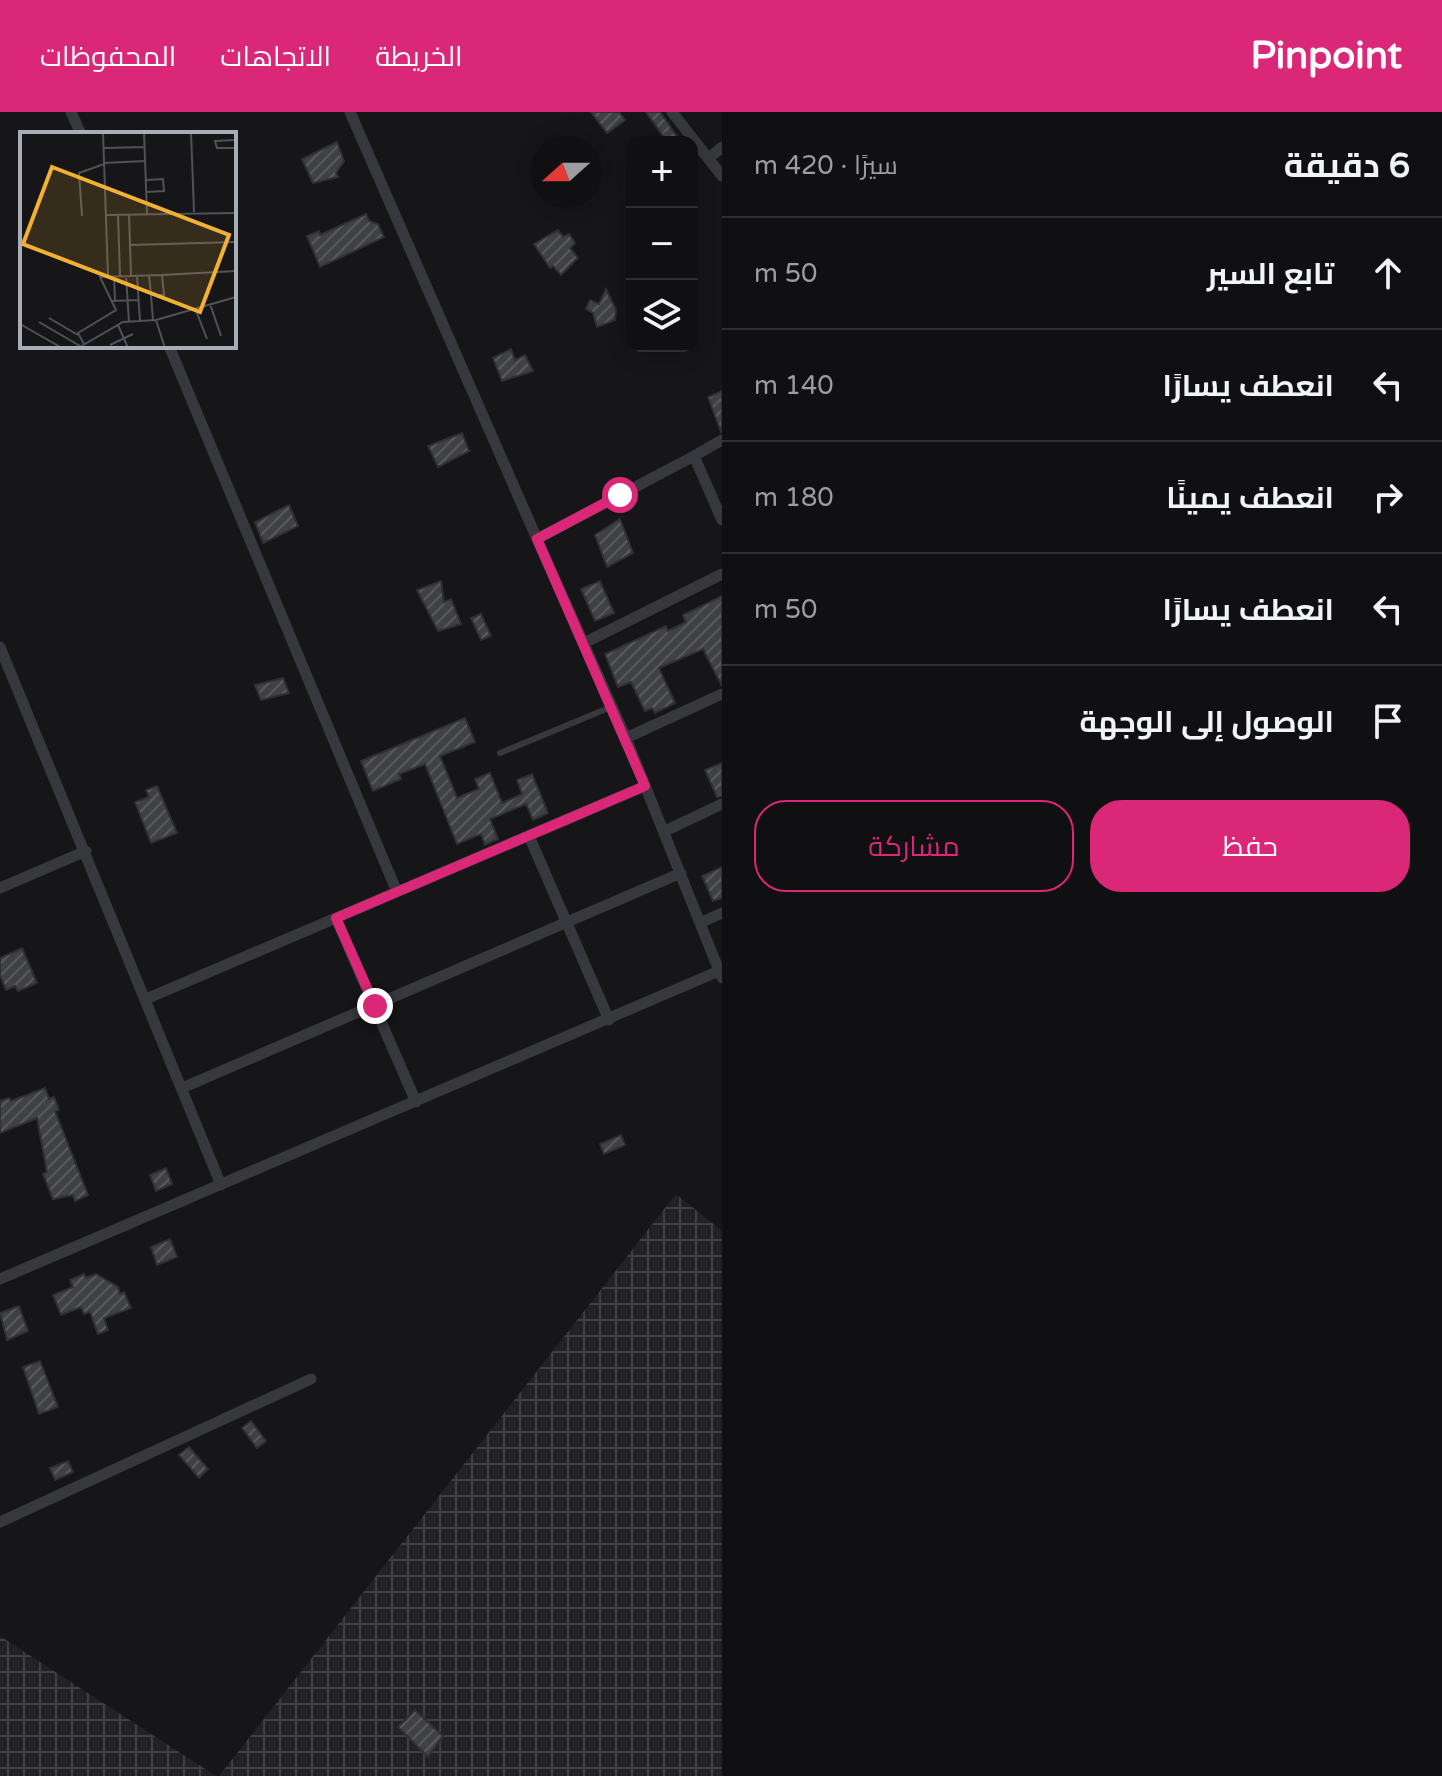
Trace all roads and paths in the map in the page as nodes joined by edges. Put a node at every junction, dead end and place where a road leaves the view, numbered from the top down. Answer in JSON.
{"nodes":[{"id":1,"x":71,"y":112,"type":"edge"},
{"id":2,"x":350,"y":112,"type":"edge"},
{"id":3,"x":672,"y":112,"type":"edge"},
{"id":4,"x":80,"y":132,"type":"edge"},
{"id":5,"x":722,"y":147,"type":"edge"},
{"id":6,"x":709,"y":158,"type":"junction"},
{"id":7,"x":722,"y":176,"type":"edge"},
{"id":8,"x":170,"y":348,"type":"edge"},
{"id":9,"x":722,"y":440,"type":"edge"},
{"id":10,"x":694,"y":456,"type":"junction"},
{"id":11,"x":722,"y":520,"type":"edge"},
{"id":12,"x":537,"y":539,"type":"junction"},
{"id":13,"x":722,"y":574,"type":"edge"},
{"id":14,"x":584,"y":643,"type":"junction"},
{"id":15,"x":0,"y":647,"type":"edge"},
{"id":16,"x":722,"y":694,"type":"edge"},
{"id":17,"x":611,"y":707,"type":"junction"},
{"id":18,"x":626,"y":738,"type":"junction"},
{"id":19,"x":500,"y":753,"type":"dead end"},
{"id":20,"x":645,"y":786,"type":"junction"},
{"id":21,"x":722,"y":804,"type":"edge"},
{"id":22,"x":665,"y":831,"type":"junction"},
{"id":23,"x":529,"y":836,"type":"junction"},
{"id":24,"x":86,"y":851,"type":"junction"},
{"id":25,"x":681,"y":873,"type":"junction"},
{"id":26,"x":0,"y":888,"type":"edge"},
{"id":27,"x":397,"y":892,"type":"junction"},
{"id":28,"x":722,"y":913,"type":"edge"},
{"id":29,"x":336,"y":918,"type":"junction"},
{"id":30,"x":569,"y":922,"type":"junction"},
{"id":31,"x":702,"y":922,"type":"junction"},
{"id":32,"x":720,"y":975,"type":"edge"},
{"id":33,"x":146,"y":999,"type":"junction"},
{"id":34,"x":375,"y":1006,"type":"junction"},
{"id":35,"x":609,"y":1020,"type":"junction"},
{"id":36,"x":182,"y":1088,"type":"junction"},
{"id":37,"x":416,"y":1102,"type":"junction"},
{"id":38,"x":221,"y":1185,"type":"junction"},
{"id":39,"x":0,"y":1279,"type":"edge"},
{"id":40,"x":311,"y":1379,"type":"dead end"},
{"id":41,"x":0,"y":1522,"type":"edge"}],
"edges":[{"from":1,"to":4,"type":"street"},
{"from":2,"to":12,"type":"street"},
{"from":3,"to":6,"type":"street"},
{"from":5,"to":6,"type":"street"},
{"from":6,"to":7,"type":"street"},
{"from":8,"to":27,"type":"street"},
{"from":9,"to":10,"type":"street"},
{"from":10,"to":11,"type":"street"},
{"from":10,"to":12,"type":"street"},
{"from":12,"to":14,"type":"street"},
{"from":13,"to":14,"type":"street"},
{"from":14,"to":17,"type":"street"},
{"from":15,"to":24,"type":"street"},
{"from":16,"to":18,"type":"street"},
{"from":17,"to":18,"type":"street"},
{"from":17,"to":19,"type":"lane"},
{"from":18,"to":20,"type":"street"},
{"from":20,"to":22,"type":"street"},
{"from":20,"to":23,"type":"street"},
{"from":21,"to":22,"type":"street"},
{"from":22,"to":25,"type":"street"},
{"from":23,"to":27,"type":"street"},
{"from":23,"to":30,"type":"street"},
{"from":24,"to":26,"type":"street"},
{"from":24,"to":33,"type":"street"},
{"from":25,"to":30,"type":"street"},
{"from":25,"to":31,"type":"street"},
{"from":27,"to":29,"type":"street"},
{"from":28,"to":31,"type":"street"},
{"from":29,"to":33,"type":"street"},
{"from":29,"to":34,"type":"street"},
{"from":30,"to":34,"type":"street"},
{"from":30,"to":35,"type":"street"},
{"from":31,"to":32,"type":"street"},
{"from":32,"to":35,"type":"street"},
{"from":33,"to":36,"type":"street"},
{"from":34,"to":36,"type":"street"},
{"from":34,"to":37,"type":"street"},
{"from":35,"to":37,"type":"street"},
{"from":36,"to":38,"type":"street"},
{"from":37,"to":38,"type":"street"},
{"from":38,"to":39,"type":"street"},
{"from":40,"to":41,"type":"street"}]}
